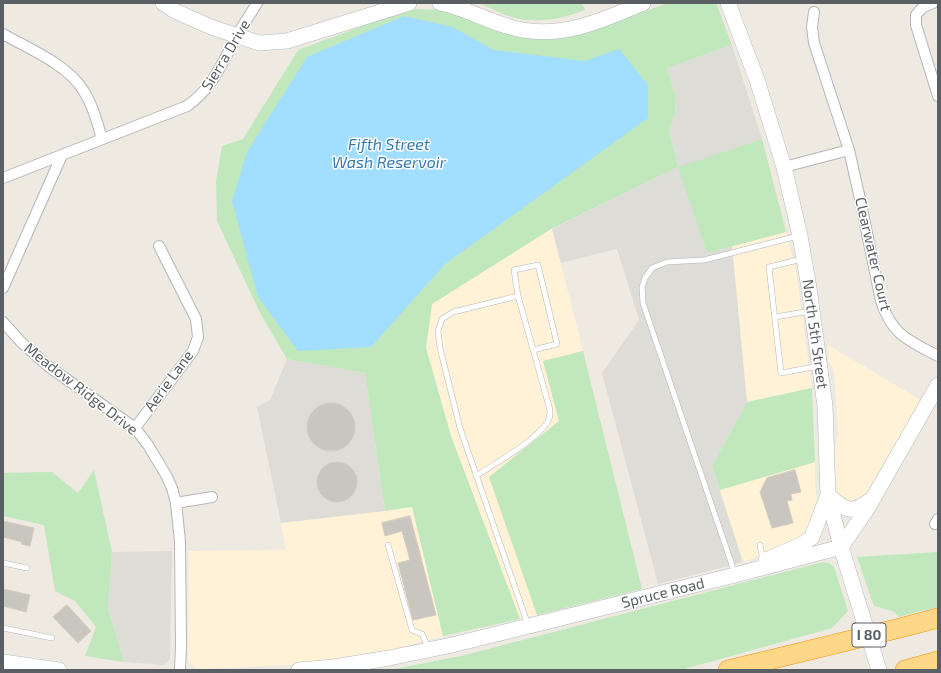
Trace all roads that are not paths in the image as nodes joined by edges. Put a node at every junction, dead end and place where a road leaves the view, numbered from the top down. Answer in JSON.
{"nodes":[{"id":1,"x":163,"y":3,"type":"edge"},
{"id":2,"x":257,"y":3,"type":"edge"},
{"id":3,"x":405,"y":3,"type":"edge"},
{"id":4,"x":440,"y":3,"type":"edge"},
{"id":5,"x":643,"y":3,"type":"edge"},
{"id":6,"x":728,"y":3,"type":"edge"},
{"id":7,"x":932,"y":3,"type":"edge"},
{"id":8,"x":814,"y":12,"type":"dead end"},
{"id":9,"x":3,"y":34,"type":"edge"},
{"id":10,"x":237,"y":36,"type":"junction"},
{"id":11,"x":938,"y":96,"type":"edge"},
{"id":12,"x":102,"y":139,"type":"junction"},
{"id":13,"x":849,"y":150,"type":"junction"},
{"id":14,"x":62,"y":155,"type":"junction"},
{"id":15,"x":784,"y":167,"type":"junction"},
{"id":16,"x":3,"y":178,"type":"edge"},
{"id":17,"x":800,"y":236,"type":"junction"},
{"id":18,"x":158,"y":246,"type":"dead end"},
{"id":19,"x":805,"y":259,"type":"junction"},
{"id":20,"x":3,"y":288,"type":"edge"},
{"id":21,"x":518,"y":296,"type":"junction"},
{"id":22,"x":812,"y":311,"type":"junction"},
{"id":23,"x":775,"y":317,"type":"junction"},
{"id":24,"x":3,"y":322,"type":"edge"},
{"id":25,"x":533,"y":350,"type":"junction"},
{"id":26,"x":938,"y":356,"type":"edge"},
{"id":27,"x":820,"y":366,"type":"junction"},
{"id":28,"x":936,"y":391,"type":"edge"},
{"id":29,"x":135,"y":428,"type":"junction"},
{"id":30,"x":476,"y":476,"type":"junction"},
{"id":31,"x":828,"y":495,"type":"junction"},
{"id":32,"x":212,"y":497,"type":"dead end"},
{"id":33,"x":873,"y":499,"type":"junction"},
{"id":34,"x":176,"y":503,"type":"junction"},
{"id":35,"x":388,"y":545,"type":"dead end"},
{"id":36,"x":760,"y":545,"type":"dead end"},
{"id":37,"x":841,"y":547,"type":"junction"},
{"id":38,"x":763,"y":561,"type":"junction"},
{"id":39,"x":3,"y":563,"type":"edge"},
{"id":40,"x":27,"y":568,"type":"dead end"},
{"id":41,"x":735,"y":575,"type":"junction"},
{"id":42,"x":938,"y":618,"type":"edge"},
{"id":43,"x":529,"y":626,"type":"junction"},
{"id":44,"x":3,"y":628,"type":"edge"},
{"id":45,"x":52,"y":638,"type":"dead end"},
{"id":46,"x":429,"y":649,"type":"junction"},
{"id":47,"x":938,"y":661,"type":"edge"},
{"id":48,"x":3,"y":662,"type":"edge"},
{"id":49,"x":911,"y":668,"type":"edge"},
{"id":50,"x":59,"y":670,"type":"edge"},
{"id":51,"x":180,"y":670,"type":"edge"},
{"id":52,"x":299,"y":670,"type":"edge"},
{"id":53,"x":728,"y":670,"type":"edge"},
{"id":54,"x":879,"y":670,"type":"edge"}],
"edges":[{"from":1,"to":10,"type":"street"},
{"from":2,"to":10,"type":"street","name":"Sierra Drive"},
{"from":3,"to":10,"type":"street"},
{"from":4,"to":5,"type":"street"},
{"from":6,"to":15,"type":"street","name":"North 5th Street"},
{"from":7,"to":11,"type":"street"},
{"from":8,"to":13,"type":"street","name":"Clearwater Court"},
{"from":9,"to":12,"type":"street"},
{"from":10,"to":12,"type":"street","name":"Sierra Drive"},
{"from":12,"to":14,"type":"street","name":"Sierra Drive"},
{"from":13,"to":15,"type":"street"},
{"from":13,"to":26,"type":"street","name":"Clearwater Court"},
{"from":14,"to":16,"type":"street","name":"Sierra Drive"},
{"from":14,"to":20,"type":"street"},
{"from":15,"to":17,"type":"street","name":"North 5th Street"},
{"from":17,"to":19,"type":"street","name":"North 5th Street"},
{"from":17,"to":41,"type":"lane"},
{"from":18,"to":29,"type":"street","name":"Aerie Lane"},
{"from":19,"to":22,"type":"street","name":"North 5th Street"},
{"from":19,"to":23,"type":"lane"},
{"from":21,"to":25,"type":"lane"},
{"from":21,"to":25,"type":"lane"},
{"from":21,"to":30,"type":"lane"},
{"from":22,"to":23,"type":"lane"},
{"from":22,"to":27,"type":"street","name":"North 5th Street"},
{"from":23,"to":27,"type":"lane"},
{"from":24,"to":29,"type":"street","name":"Meadow Ridge Drive"},
{"from":25,"to":30,"type":"lane"},
{"from":27,"to":31,"type":"street","name":"North 5th Street"},
{"from":28,"to":33,"type":"street"},
{"from":29,"to":34,"type":"street","name":"Meadow Ridge Drive"},
{"from":30,"to":43,"type":"lane"},
{"from":31,"to":33,"type":"street"},
{"from":31,"to":37,"type":"street","name":"North 5th Street"},
{"from":31,"to":38,"type":"street"},
{"from":32,"to":34,"type":"street"},
{"from":33,"to":37,"type":"street"},
{"from":34,"to":51,"type":"street","name":"Meadow Ridge Drive"},
{"from":35,"to":46,"type":"lane"},
{"from":36,"to":38,"type":"lane"},
{"from":37,"to":41,"type":"street","name":"Spruce Road"},
{"from":37,"to":54,"type":"street","name":"North 5th Street"},
{"from":38,"to":41,"type":"street"},
{"from":39,"to":40,"type":"lane"},
{"from":41,"to":43,"type":"street","name":"Spruce Road"},
{"from":42,"to":53,"type":"highway","number":"I 80","bridge":true},
{"from":43,"to":46,"type":"street","name":"Spruce Road"},
{"from":44,"to":45,"type":"lane"},
{"from":46,"to":52,"type":"street","name":"Spruce Road"},
{"from":47,"to":49,"type":"highway"},
{"from":48,"to":50,"type":"street"}]}
